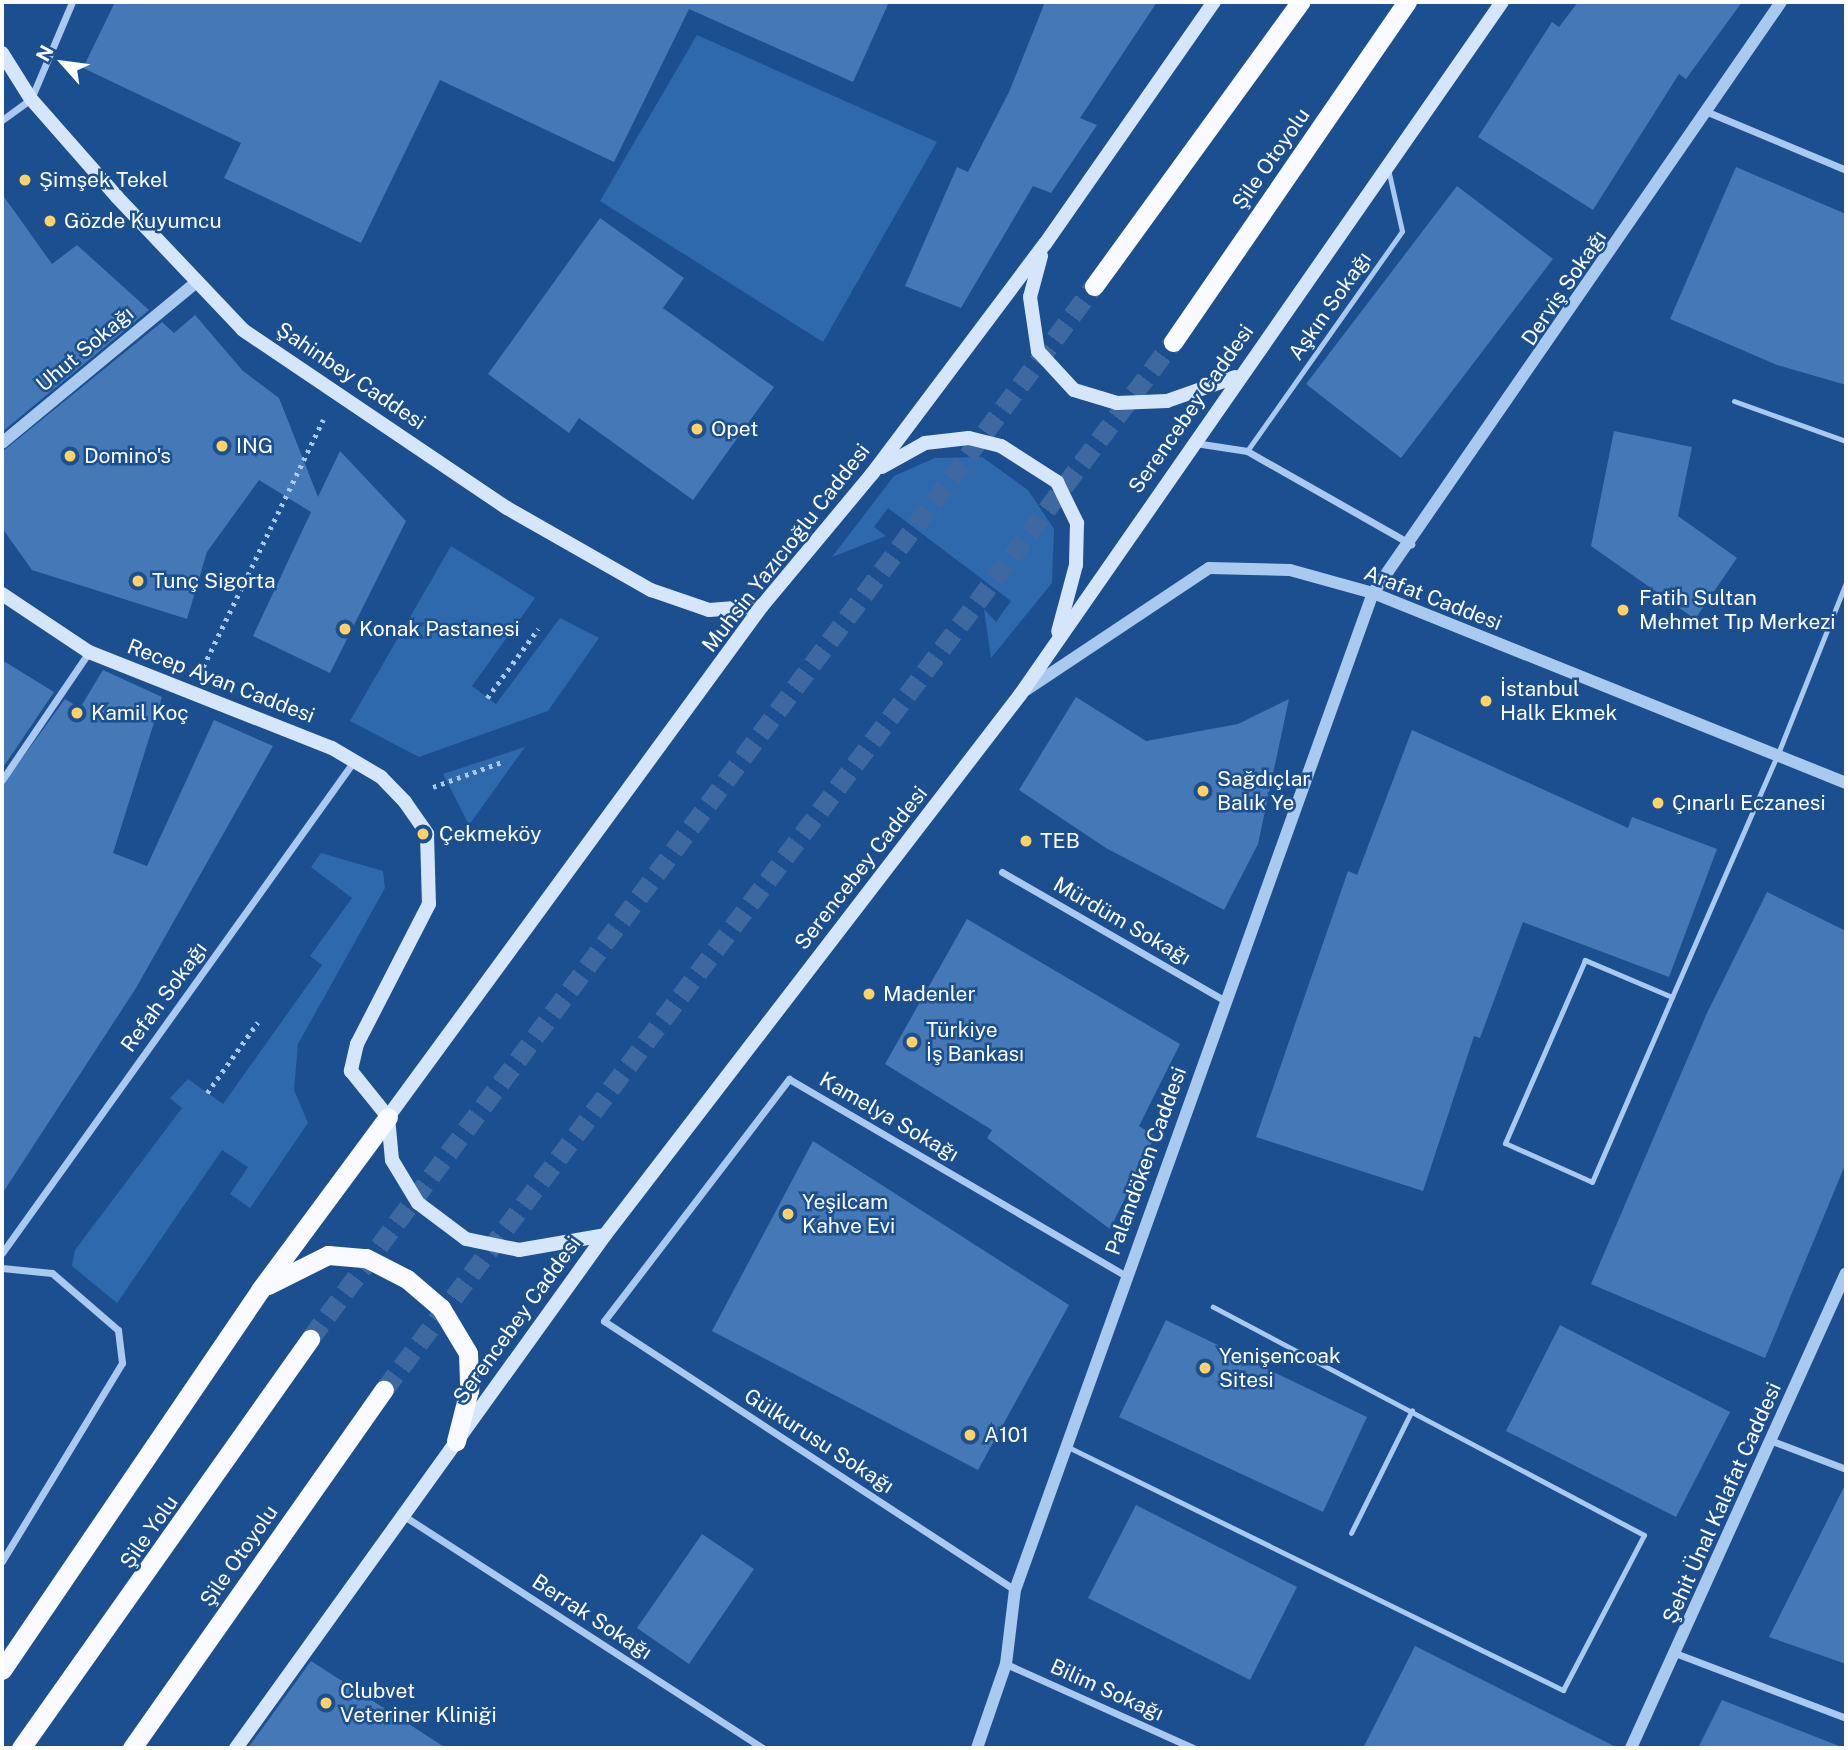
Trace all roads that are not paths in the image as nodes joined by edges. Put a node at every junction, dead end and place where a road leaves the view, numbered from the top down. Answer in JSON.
{"nodes":[{"id":1,"x":72,"y":2,"type":"edge"},
{"id":2,"x":1214,"y":2,"type":"edge"},
{"id":3,"x":1300,"y":2,"type":"edge"},
{"id":4,"x":1407,"y":2,"type":"edge"},
{"id":5,"x":1502,"y":2,"type":"edge"},
{"id":6,"x":1781,"y":2,"type":"edge"},
{"id":7,"x":2,"y":53,"type":"edge"},
{"id":8,"x":31,"y":99,"type":"junction"},
{"id":9,"x":1710,"y":113,"type":"junction"},
{"id":10,"x":2,"y":120,"type":"edge"},
{"id":11,"x":1387,"y":168,"type":"junction"},
{"id":12,"x":1846,"y":170,"type":"edge"},
{"id":13,"x":1045,"y":244,"type":"junction"},
{"id":14,"x":193,"y":285,"type":"junction"},
{"id":15,"x":1094,"y":285,"type":"tunnel mouth"},
{"id":16,"x":1173,"y":342,"type":"tunnel mouth"},
{"id":17,"x":1240,"y":375,"type":"junction"},
{"id":18,"x":1734,"y":401,"type":"dead end"},
{"id":19,"x":1846,"y":441,"type":"edge"},
{"id":20,"x":2,"y":443,"type":"edge"},
{"id":21,"x":1191,"y":443,"type":"junction"},
{"id":22,"x":1247,"y":451,"type":"junction"},
{"id":23,"x":872,"y":474,"type":"junction"},
{"id":24,"x":1412,"y":545,"type":"junction"},
{"id":25,"x":1846,"y":583,"type":"edge"},
{"id":26,"x":1373,"y":593,"type":"junction"},
{"id":27,"x":2,"y":594,"type":"edge"},
{"id":28,"x":762,"y":606,"type":"junction"},
{"id":29,"x":1052,"y":649,"type":"junction"},
{"id":30,"x":89,"y":652,"type":"junction"},
{"id":31,"x":1020,"y":695,"type":"junction"},
{"id":32,"x":1777,"y":755,"type":"junction"},
{"id":33,"x":354,"y":761,"type":"junction"},
{"id":34,"x":2,"y":780,"type":"edge"},
{"id":35,"x":1846,"y":783,"type":"edge"},
{"id":36,"x":1002,"y":872,"type":"dead end"},
{"id":37,"x":1672,"y":998,"type":"junction"},
{"id":38,"x":1225,"y":1000,"type":"junction"},
{"id":39,"x":388,"y":1117,"type":"junction"},
{"id":40,"x":605,"y":1235,"type":"junction"},
{"id":41,"x":2,"y":1253,"type":"edge"},
{"id":42,"x":2,"y":1268,"type":"edge"},
{"id":43,"x":1846,"y":1273,"type":"edge"},
{"id":44,"x":1126,"y":1276,"type":"junction"},
{"id":45,"x":260,"y":1290,"type":"junction"},
{"id":46,"x":1213,"y":1307,"type":"dead end"},
{"id":47,"x":604,"y":1321,"type":"joint"},
{"id":48,"x":310,"y":1339,"type":"tunnel mouth"},
{"id":49,"x":384,"y":1390,"type":"tunnel mouth"},
{"id":50,"x":1412,"y":1410,"type":"junction"},
{"id":51,"x":456,"y":1441,"type":"junction"},
{"id":52,"x":1772,"y":1441,"type":"junction"},
{"id":53,"x":1066,"y":1446,"type":"junction"},
{"id":54,"x":1846,"y":1469,"type":"edge"},
{"id":55,"x":403,"y":1516,"type":"junction"},
{"id":56,"x":1351,"y":1533,"type":"dead end"},
{"id":57,"x":2,"y":1561,"type":"edge"},
{"id":58,"x":1015,"y":1590,"type":"junction"},
{"id":59,"x":1675,"y":1653,"type":"junction"},
{"id":60,"x":1006,"y":1664,"type":"junction"},
{"id":61,"x":2,"y":1670,"type":"edge"},
{"id":62,"x":1846,"y":1718,"type":"edge"},
{"id":63,"x":21,"y":1748,"type":"edge"},
{"id":64,"x":132,"y":1748,"type":"edge"},
{"id":65,"x":236,"y":1748,"type":"edge"},
{"id":66,"x":763,"y":1748,"type":"edge"},
{"id":67,"x":977,"y":1748,"type":"edge"},
{"id":68,"x":1193,"y":1748,"type":"edge"},
{"id":69,"x":1631,"y":1748,"type":"edge"}],
"edges":[{"from":1,"to":8,"type":"street"},
{"from":2,"to":13,"type":"main road","name":"Muhsin Yazıcıoğlu Caddesi"},
{"from":3,"to":15,"type":"highway"},
{"from":4,"to":16,"type":"highway","name":"Şile Otoyolu"},
{"from":5,"to":11,"type":"main road","name":"Serencebey Caddesi"},
{"from":6,"to":9,"type":"street","name":"Derviş Sokağı"},
{"from":7,"to":8,"type":"main road","name":"Şahinbey Caddesi"},
{"from":8,"to":10,"type":"street"},
{"from":8,"to":14,"type":"main road","name":"Şahinbey Caddesi"},
{"from":9,"to":12,"type":"street"},
{"from":9,"to":24,"type":"street","name":"Derviş Sokağı"},
{"from":11,"to":17,"type":"main road","name":"Serencebey Caddesi"},
{"from":11,"to":22,"type":"lane","name":"Aşkın Sokağı"},
{"from":13,"to":17,"type":"main road"},
{"from":13,"to":23,"type":"main road","name":"Muhsin Yazıcıoğlu Caddesi"},
{"from":14,"to":20,"type":"street","name":"Uhut Sokağı"},
{"from":14,"to":28,"type":"main road","name":"Şahinbey Caddesi"},
{"from":17,"to":21,"type":"main road","name":"Serencebey Caddesi"},
{"from":18,"to":19,"type":"lane"},
{"from":21,"to":22,"type":"street"},
{"from":21,"to":29,"type":"main road","name":"Serencebey Caddesi"},
{"from":22,"to":24,"type":"street"},
{"from":23,"to":28,"type":"main road","name":"Muhsin Yazıcıoğlu Caddesi"},
{"from":23,"to":29,"type":"main road"},
{"from":24,"to":26,"type":"street","name":"Derviş Sokağı"},
{"from":25,"to":32,"type":"lane"},
{"from":26,"to":31,"type":"street","name":"Arafat Caddesi"},
{"from":26,"to":32,"type":"street","name":"Arafat Caddesi"},
{"from":26,"to":38,"type":"street","name":"Palandöken Caddesi"},
{"from":27,"to":30,"type":"main road","name":"Recep Ayan Caddesi"},
{"from":28,"to":39,"type":"main road","name":"Muhsin Yazıcıoğlu Caddesi"},
{"from":29,"to":31,"type":"main road","name":"Serencebey Caddesi"},
{"from":30,"to":33,"type":"main road","name":"Recep Ayan Caddesi"},
{"from":30,"to":34,"type":"street"},
{"from":31,"to":40,"type":"main road","name":"Serencebey Caddesi"},
{"from":32,"to":35,"type":"street","name":"Arafat Caddesi"},
{"from":32,"to":37,"type":"lane"},
{"from":33,"to":39,"type":"main road","name":"Recep Ayan Caddesi"},
{"from":33,"to":41,"type":"street","name":"Refah Sokağı"},
{"from":36,"to":38,"type":"street","name":"Mürdüm Sokağı"},
{"from":37,"to":37,"type":"lane"},
{"from":38,"to":44,"type":"street","name":"Palandöken Caddesi"},
{"from":39,"to":40,"type":"main road"},
{"from":39,"to":45,"type":"highway"},
{"from":40,"to":51,"type":"main road","name":"Serencebey Caddesi"},
{"from":42,"to":57,"type":"street"},
{"from":43,"to":52,"type":"street","name":"Şehit Ünal Kalafat Caddesi"},
{"from":44,"to":47,"type":"street","name":"Kamelya Sokağı"},
{"from":44,"to":53,"type":"street","name":"Palandöken Caddesi"},
{"from":45,"to":51,"type":"highway"},
{"from":45,"to":61,"type":"highway"},
{"from":46,"to":50,"type":"lane"},
{"from":47,"to":58,"type":"street","name":"Gülkurusu Sokağı"},
{"from":48,"to":63,"type":"highway","name":"Şile Yolu"},
{"from":49,"to":64,"type":"highway","name":"Şile Otoyolu"},
{"from":50,"to":53,"type":"lane"},
{"from":50,"to":56,"type":"lane"},
{"from":51,"to":55,"type":"main road","name":"Serencebey Caddesi"},
{"from":52,"to":54,"type":"street"},
{"from":52,"to":59,"type":"street","name":"Şehit Ünal Kalafat Caddesi"},
{"from":53,"to":58,"type":"street","name":"Palandöken Caddesi"},
{"from":55,"to":65,"type":"main road","name":"Serencebey Caddesi"},
{"from":55,"to":66,"type":"street","name":"Berrak Sokağı"},
{"from":58,"to":60,"type":"street","name":"Palandöken Caddesi"},
{"from":59,"to":62,"type":"street"},
{"from":59,"to":69,"type":"street","name":"Şehit Ünal Kalafat Caddesi"},
{"from":60,"to":67,"type":"street","name":"Palandöken Caddesi"},
{"from":60,"to":68,"type":"street","name":"Bilim Sokağı"}]}
